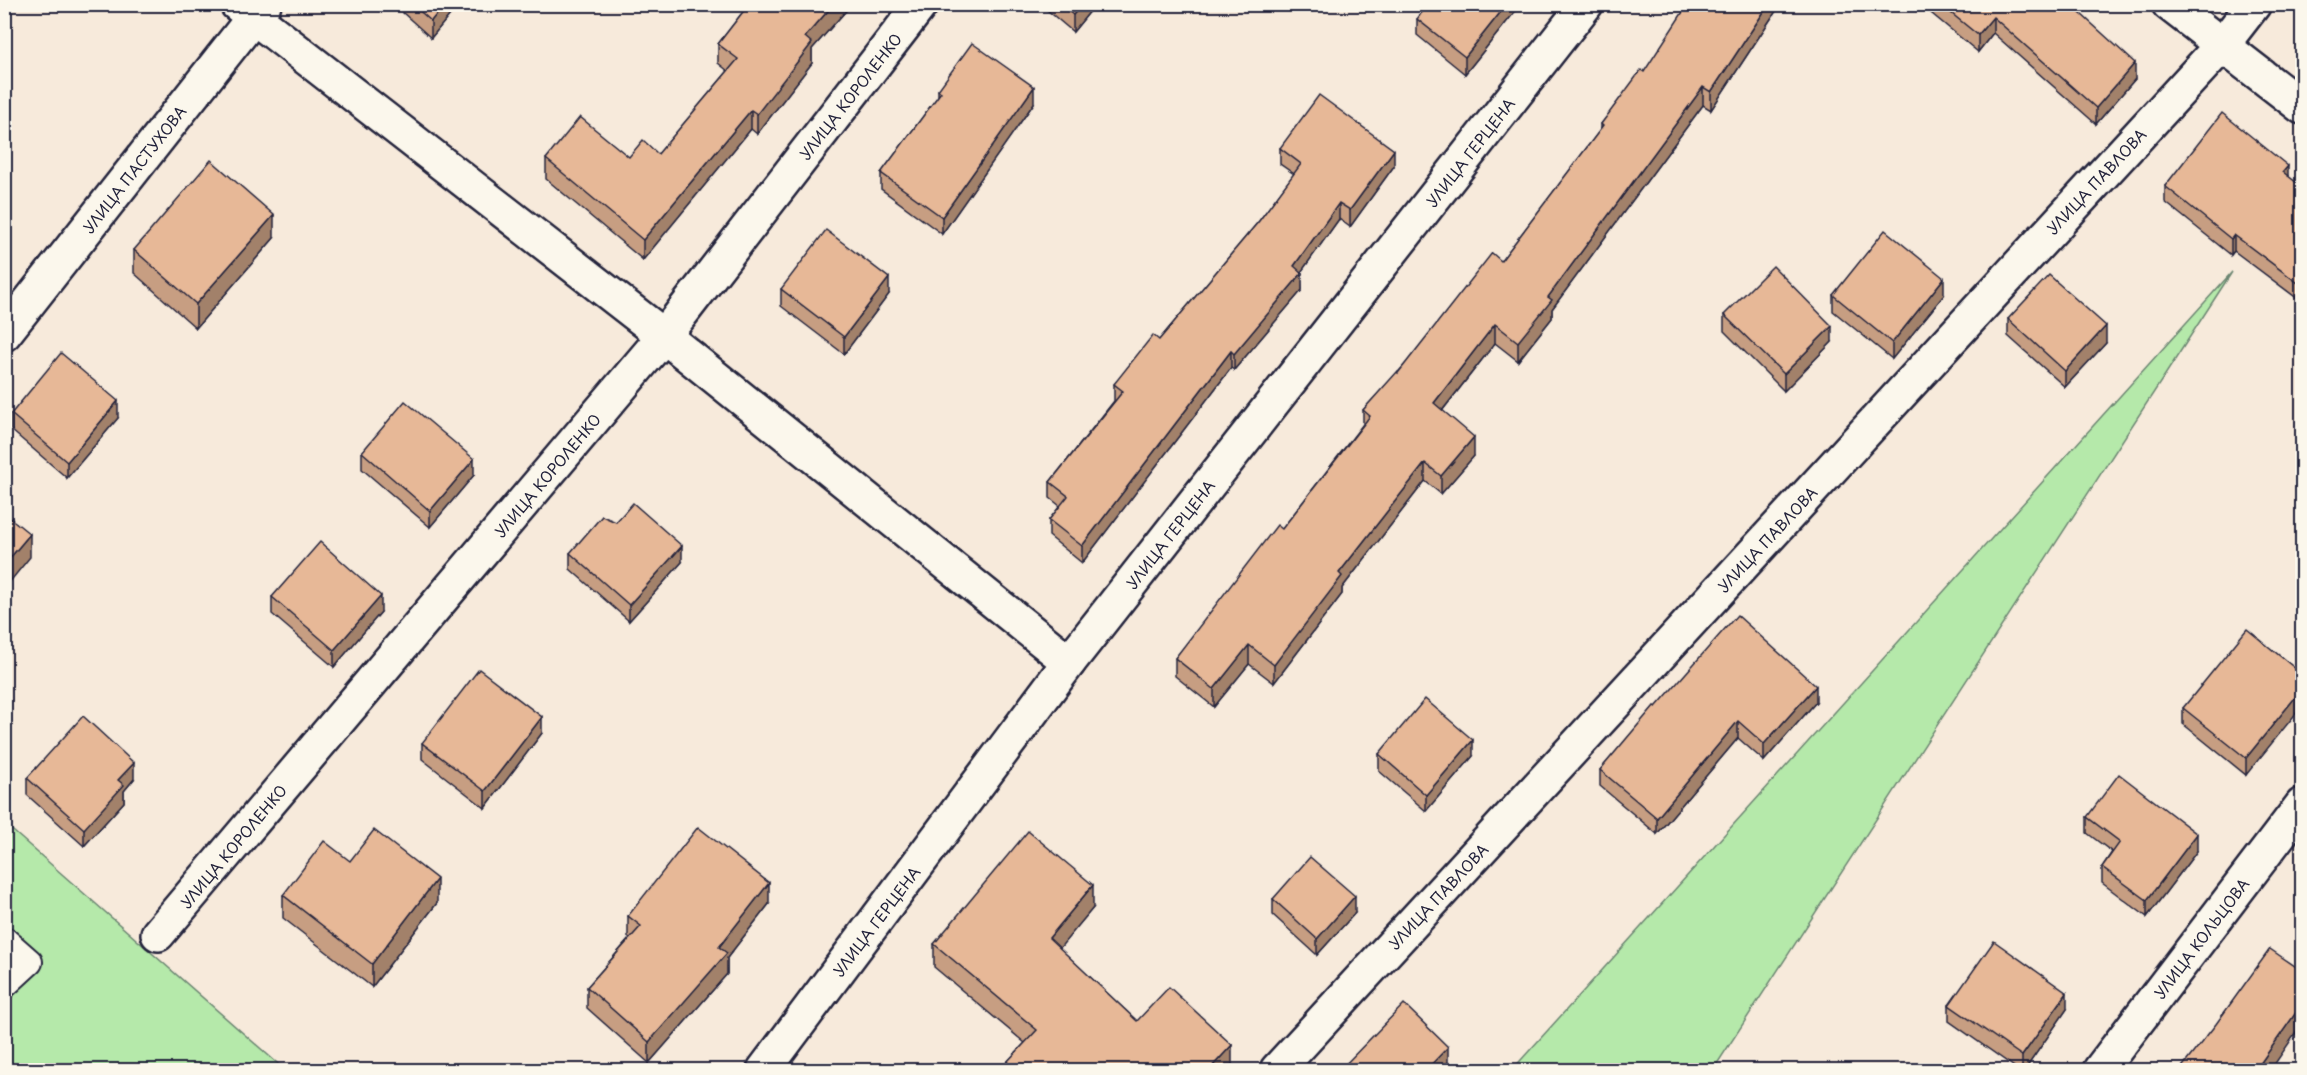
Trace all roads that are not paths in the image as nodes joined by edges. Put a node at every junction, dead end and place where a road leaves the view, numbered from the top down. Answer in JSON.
{"nodes":[{"id":1,"x":921,"y":4,"type":"edge"},
{"id":2,"x":1586,"y":4,"type":"edge"},
{"id":3,"x":2169,"y":4,"type":"edge"},
{"id":4,"x":2254,"y":4,"type":"edge"},
{"id":5,"x":251,"y":9,"type":"edge"},
{"id":6,"x":2223,"y":44,"type":"junction"},
{"id":7,"x":2302,"y":107,"type":"edge"},
{"id":8,"x":4,"y":334,"type":"edge"},
{"id":9,"x":664,"y":336,"type":"junction"},
{"id":10,"x":1069,"y":662,"type":"junction"},
{"id":11,"x":2302,"y":805,"type":"edge"},
{"id":12,"x":158,"y":934,"type":"dead end"},
{"id":13,"x":4,"y":940,"type":"edge"},
{"id":14,"x":4,"y":986,"type":"edge"},
{"id":15,"x":764,"y":1071,"type":"edge"},
{"id":16,"x":1277,"y":1071,"type":"edge"},
{"id":17,"x":2100,"y":1071,"type":"edge"}],
"edges":[{"from":1,"to":9,"type":"street","name":"УЛИЦА КОРОЛЕНКО"},
{"from":2,"to":10,"type":"street","name":"УЛИЦА ГЕРЦЕНА"},
{"from":3,"to":6,"type":"street"},
{"from":4,"to":6,"type":"street","name":"УЛИЦА ПАВЛОВА"},
{"from":5,"to":8,"type":"street","name":"УЛИЦА ПАСТУХОВА"},
{"from":5,"to":9,"type":"street"},
{"from":6,"to":7,"type":"street"},
{"from":6,"to":16,"type":"street","name":"УЛИЦА ПАВЛОВА"},
{"from":9,"to":10,"type":"street"},
{"from":9,"to":12,"type":"street","name":"УЛИЦА КОРОЛЕНКО"},
{"from":10,"to":15,"type":"street","name":"УЛИЦА ГЕРЦЕНА"},
{"from":11,"to":17,"type":"street","name":"УЛИЦА КОЛЬЦОВА"},
{"from":13,"to":14,"type":"lane"}]}
